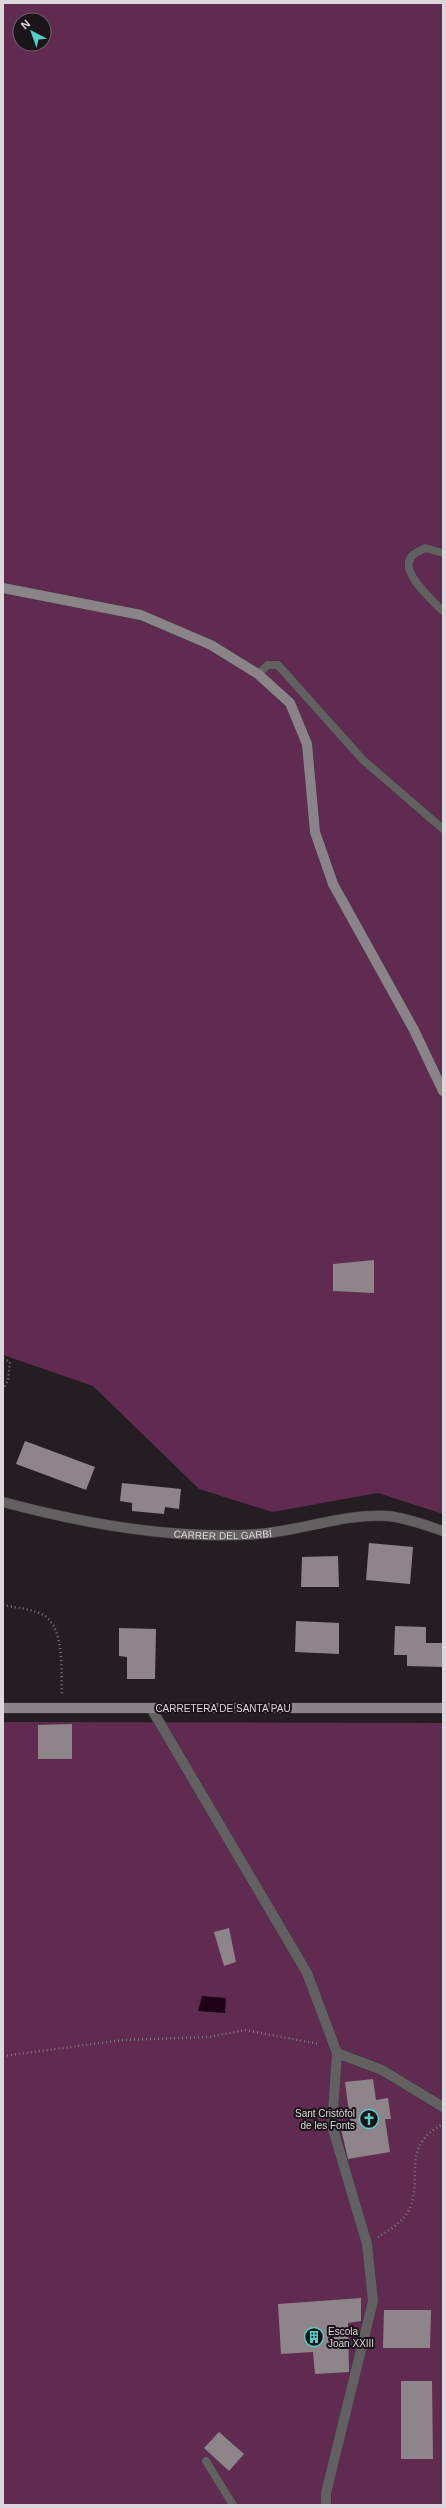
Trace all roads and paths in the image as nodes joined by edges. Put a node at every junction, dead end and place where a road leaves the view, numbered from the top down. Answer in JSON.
{"nodes":[{"id":1,"x":443,"y":553,"type":"edge"},
{"id":2,"x":3,"y":588,"type":"edge"},
{"id":3,"x":443,"y":611,"type":"edge"},
{"id":4,"x":258,"y":674,"type":"junction"},
{"id":5,"x":443,"y":829,"type":"edge"},
{"id":6,"x":443,"y":1091,"type":"edge"},
{"id":7,"x":3,"y":1359,"type":"edge"},
{"id":8,"x":3,"y":1390,"type":"edge"},
{"id":9,"x":3,"y":1502,"type":"edge"},
{"id":10,"x":443,"y":1531,"type":"edge"},
{"id":11,"x":3,"y":1606,"type":"edge"},
{"id":12,"x":3,"y":1708,"type":"edge"},
{"id":13,"x":63,"y":1708,"type":"junction"},
{"id":14,"x":151,"y":1708,"type":"junction"},
{"id":15,"x":443,"y":1708,"type":"edge"},
{"id":16,"x":337,"y":2053,"type":"junction"},
{"id":17,"x":3,"y":2056,"type":"edge"},
{"id":18,"x":443,"y":2107,"type":"edge"},
{"id":19,"x":443,"y":2124,"type":"edge"},
{"id":20,"x":367,"y":2244,"type":"junction"},
{"id":21,"x":206,"y":2461,"type":"dead end"},
{"id":22,"x":233,"y":2505,"type":"edge"},
{"id":23,"x":326,"y":2505,"type":"edge"}],
"edges":[{"from":1,"to":3,"type":"lane"},
{"from":2,"to":4,"type":"street"},
{"from":4,"to":5,"type":"lane"},
{"from":4,"to":6,"type":"street"},
{"from":7,"to":8,"type":"path"},
{"from":9,"to":10,"type":"street","name":"CARRER DEL GARBÍ"},
{"from":11,"to":13,"type":"path"},
{"from":12,"to":13,"type":"street","name":"CARRETERA DE SANTA PAU"},
{"from":13,"to":14,"type":"street","name":"CARRETERA DE SANTA PAU"},
{"from":14,"to":15,"type":"street","name":"CARRETERA DE SANTA PAU"},
{"from":14,"to":16,"type":"street"},
{"from":16,"to":17,"type":"path"},
{"from":16,"to":18,"type":"street"},
{"from":16,"to":20,"type":"street"},
{"from":19,"to":20,"type":"path"},
{"from":20,"to":23,"type":"street"},
{"from":21,"to":22,"type":"lane"}]}
